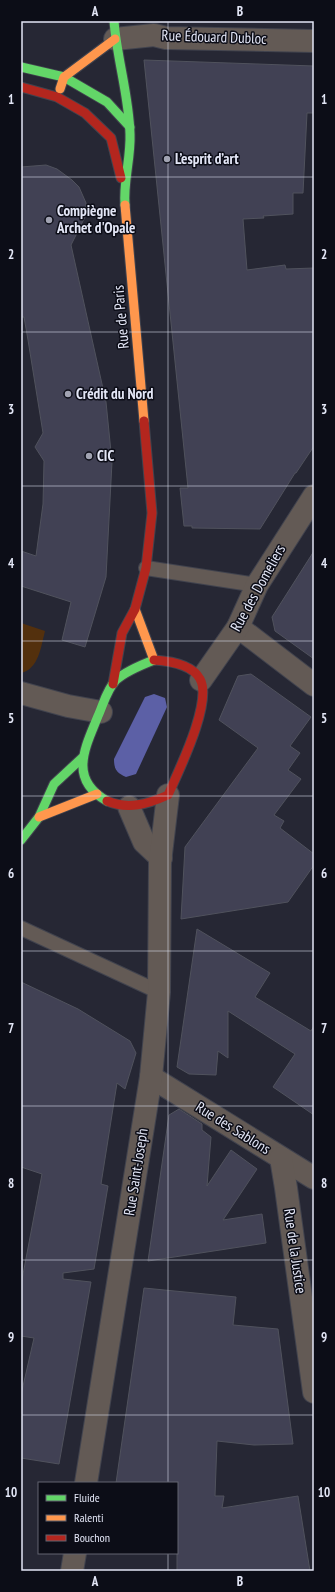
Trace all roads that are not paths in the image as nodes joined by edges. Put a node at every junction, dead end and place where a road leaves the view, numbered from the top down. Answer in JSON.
{"nodes":[{"id":1,"x":115,"y":30,"type":"edge"},
{"id":2,"x":314,"y":41,"type":"edge"},
{"id":3,"x":21,"y":67,"type":"edge"},
{"id":4,"x":64,"y":77,"type":"junction"},
{"id":5,"x":21,"y":88,"type":"edge"},
{"id":6,"x":57,"y":97,"type":"junction"},
{"id":7,"x":130,"y":127,"type":"junction"},
{"id":8,"x":124,"y":197,"type":"junction"},
{"id":9,"x":314,"y":496,"type":"edge"},
{"id":10,"x":146,"y":568,"type":"junction"},
{"id":11,"x":257,"y":585,"type":"junction"},
{"id":12,"x":135,"y":609,"type":"junction"},
{"id":13,"x":238,"y":627,"type":"junction"},
{"id":14,"x":154,"y":660,"type":"junction"},
{"id":15,"x":201,"y":680,"type":"junction"},
{"id":16,"x":113,"y":684,"type":"junction"},
{"id":17,"x":314,"y":685,"type":"edge"},
{"id":18,"x":21,"y":693,"type":"edge"},
{"id":19,"x":101,"y":712,"type":"junction"},
{"id":20,"x":82,"y":758,"type":"junction"},
{"id":21,"x":97,"y":794,"type":"junction"},
{"id":22,"x":168,"y":795,"type":"junction"},
{"id":23,"x":129,"y":807,"type":"junction"},
{"id":24,"x":39,"y":817,"type":"junction"},
{"id":25,"x":21,"y":840,"type":"edge"},
{"id":26,"x":161,"y":858,"type":"junction"},
{"id":27,"x":21,"y":928,"type":"edge"},
{"id":28,"x":159,"y":992,"type":"junction"},
{"id":29,"x":152,"y":1078,"type":"junction"},
{"id":30,"x":281,"y":1158,"type":"junction"},
{"id":31,"x":314,"y":1178,"type":"edge"},
{"id":32,"x":314,"y":1392,"type":"edge"},
{"id":33,"x":86,"y":1482,"type":"edge"},
{"id":34,"x":75,"y":1554,"type":"edge"},
{"id":35,"x":72,"y":1571,"type":"edge"}],
"edges":[{"from":1,"to":2,"type":"street","name":"Rue Édouard Dubloc"},
{"from":1,"to":4,"type":"street"},
{"from":1,"to":7,"type":"street","name":"Rue de Paris"},
{"from":3,"to":4,"type":"street"},
{"from":4,"to":6,"type":"street"},
{"from":4,"to":7,"type":"street"},
{"from":5,"to":6,"type":"street"},
{"from":6,"to":8,"type":"street"},
{"from":7,"to":8,"type":"street","name":"Rue de Paris"},
{"from":8,"to":10,"type":"street","name":"Rue de Paris"},
{"from":9,"to":11,"type":"street","name":"Rue des Domeliers"},
{"from":10,"to":11,"type":"lane"},
{"from":10,"to":12,"type":"street","name":"Rue de Paris"},
{"from":11,"to":13,"type":"street","name":"Rue des Domeliers"},
{"from":12,"to":14,"type":"street"},
{"from":12,"to":16,"type":"street","name":"Rue de Paris"},
{"from":13,"to":15,"type":"street","name":"Rue des Domeliers"},
{"from":13,"to":17,"type":"street"},
{"from":14,"to":15,"type":"street"},
{"from":14,"to":16,"type":"street"},
{"from":15,"to":22,"type":"street"},
{"from":16,"to":19,"type":"street"},
{"from":18,"to":19,"type":"street"},
{"from":19,"to":20,"type":"street"},
{"from":20,"to":21,"type":"street"},
{"from":20,"to":24,"type":"street"},
{"from":21,"to":23,"type":"street"},
{"from":21,"to":24,"type":"street"},
{"from":22,"to":23,"type":"street"},
{"from":22,"to":26,"type":"street","name":"Rue Saint-Joseph"},
{"from":23,"to":26,"type":"street"},
{"from":24,"to":25,"type":"street"},
{"from":26,"to":28,"type":"street","name":"Rue Saint-Joseph"},
{"from":27,"to":28,"type":"lane"},
{"from":28,"to":29,"type":"street","name":"Rue Saint-Joseph"},
{"from":29,"to":30,"type":"street","name":"Rue des Sablons"},
{"from":29,"to":33,"type":"street","name":"Rue Saint-Joseph"},
{"from":30,"to":31,"type":"street","name":"Rue des Sablons"},
{"from":30,"to":32,"type":"street","name":"Rue de la Justice"},
{"from":34,"to":35,"type":"street"}]}
